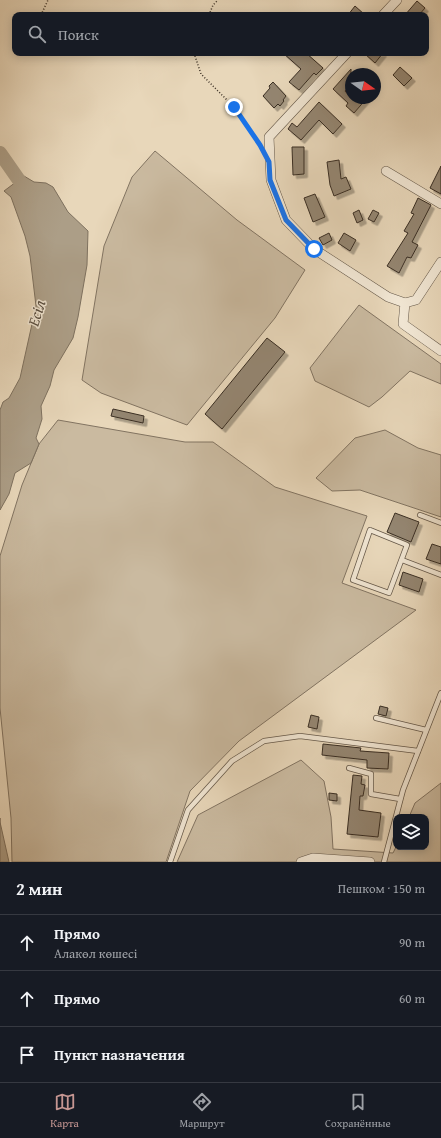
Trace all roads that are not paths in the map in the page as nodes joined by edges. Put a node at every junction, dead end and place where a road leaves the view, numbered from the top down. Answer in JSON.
{"nodes":[{"id":1,"x":397,"y":0,"type":"edge"},
{"id":2,"x":386,"y":12,"type":"edge"},
{"id":3,"x":344,"y":56,"type":"edge"},
{"id":4,"x":386,"y":171,"type":"dead end"},
{"id":5,"x":441,"y":204,"type":"edge"},
{"id":6,"x":441,"y":262,"type":"edge"},
{"id":7,"x":405,"y":303,"type":"junction"},
{"id":8,"x":441,"y":351,"type":"edge"},
{"id":9,"x":420,"y":514,"type":"dead end"},
{"id":10,"x":441,"y":523,"type":"edge"},
{"id":11,"x":402,"y":560,"type":"junction"},
{"id":12,"x":441,"y":575,"type":"edge"},
{"id":13,"x":441,"y":693,"type":"edge"},
{"id":14,"x":376,"y":718,"type":"dead end"},
{"id":15,"x":426,"y":730,"type":"junction"},
{"id":16,"x":418,"y":751,"type":"junction"},
{"id":17,"x":349,"y":768,"type":"dead end"},
{"id":18,"x":400,"y":799,"type":"junction"},
{"id":19,"x":170,"y":862,"type":"edge"},
{"id":20,"x":301,"y":862,"type":"edge"},
{"id":21,"x":370,"y":862,"type":"edge"},
{"id":22,"x":384,"y":862,"type":"edge"}],
"edges":[{"from":1,"to":2,"type":"street"},
{"from":3,"to":7,"type":"street"},
{"from":4,"to":5,"type":"street"},
{"from":6,"to":7,"type":"street"},
{"from":7,"to":8,"type":"street"},
{"from":9,"to":10,"type":"lane"},
{"from":11,"to":11,"type":"lane"},
{"from":11,"to":12,"type":"lane"},
{"from":13,"to":15,"type":"lane"},
{"from":14,"to":15,"type":"lane"},
{"from":15,"to":16,"type":"lane"},
{"from":16,"to":18,"type":"lane"},
{"from":16,"to":19,"type":"lane"},
{"from":17,"to":18,"type":"lane"},
{"from":18,"to":22,"type":"lane"},
{"from":20,"to":21,"type":"street"}]}
